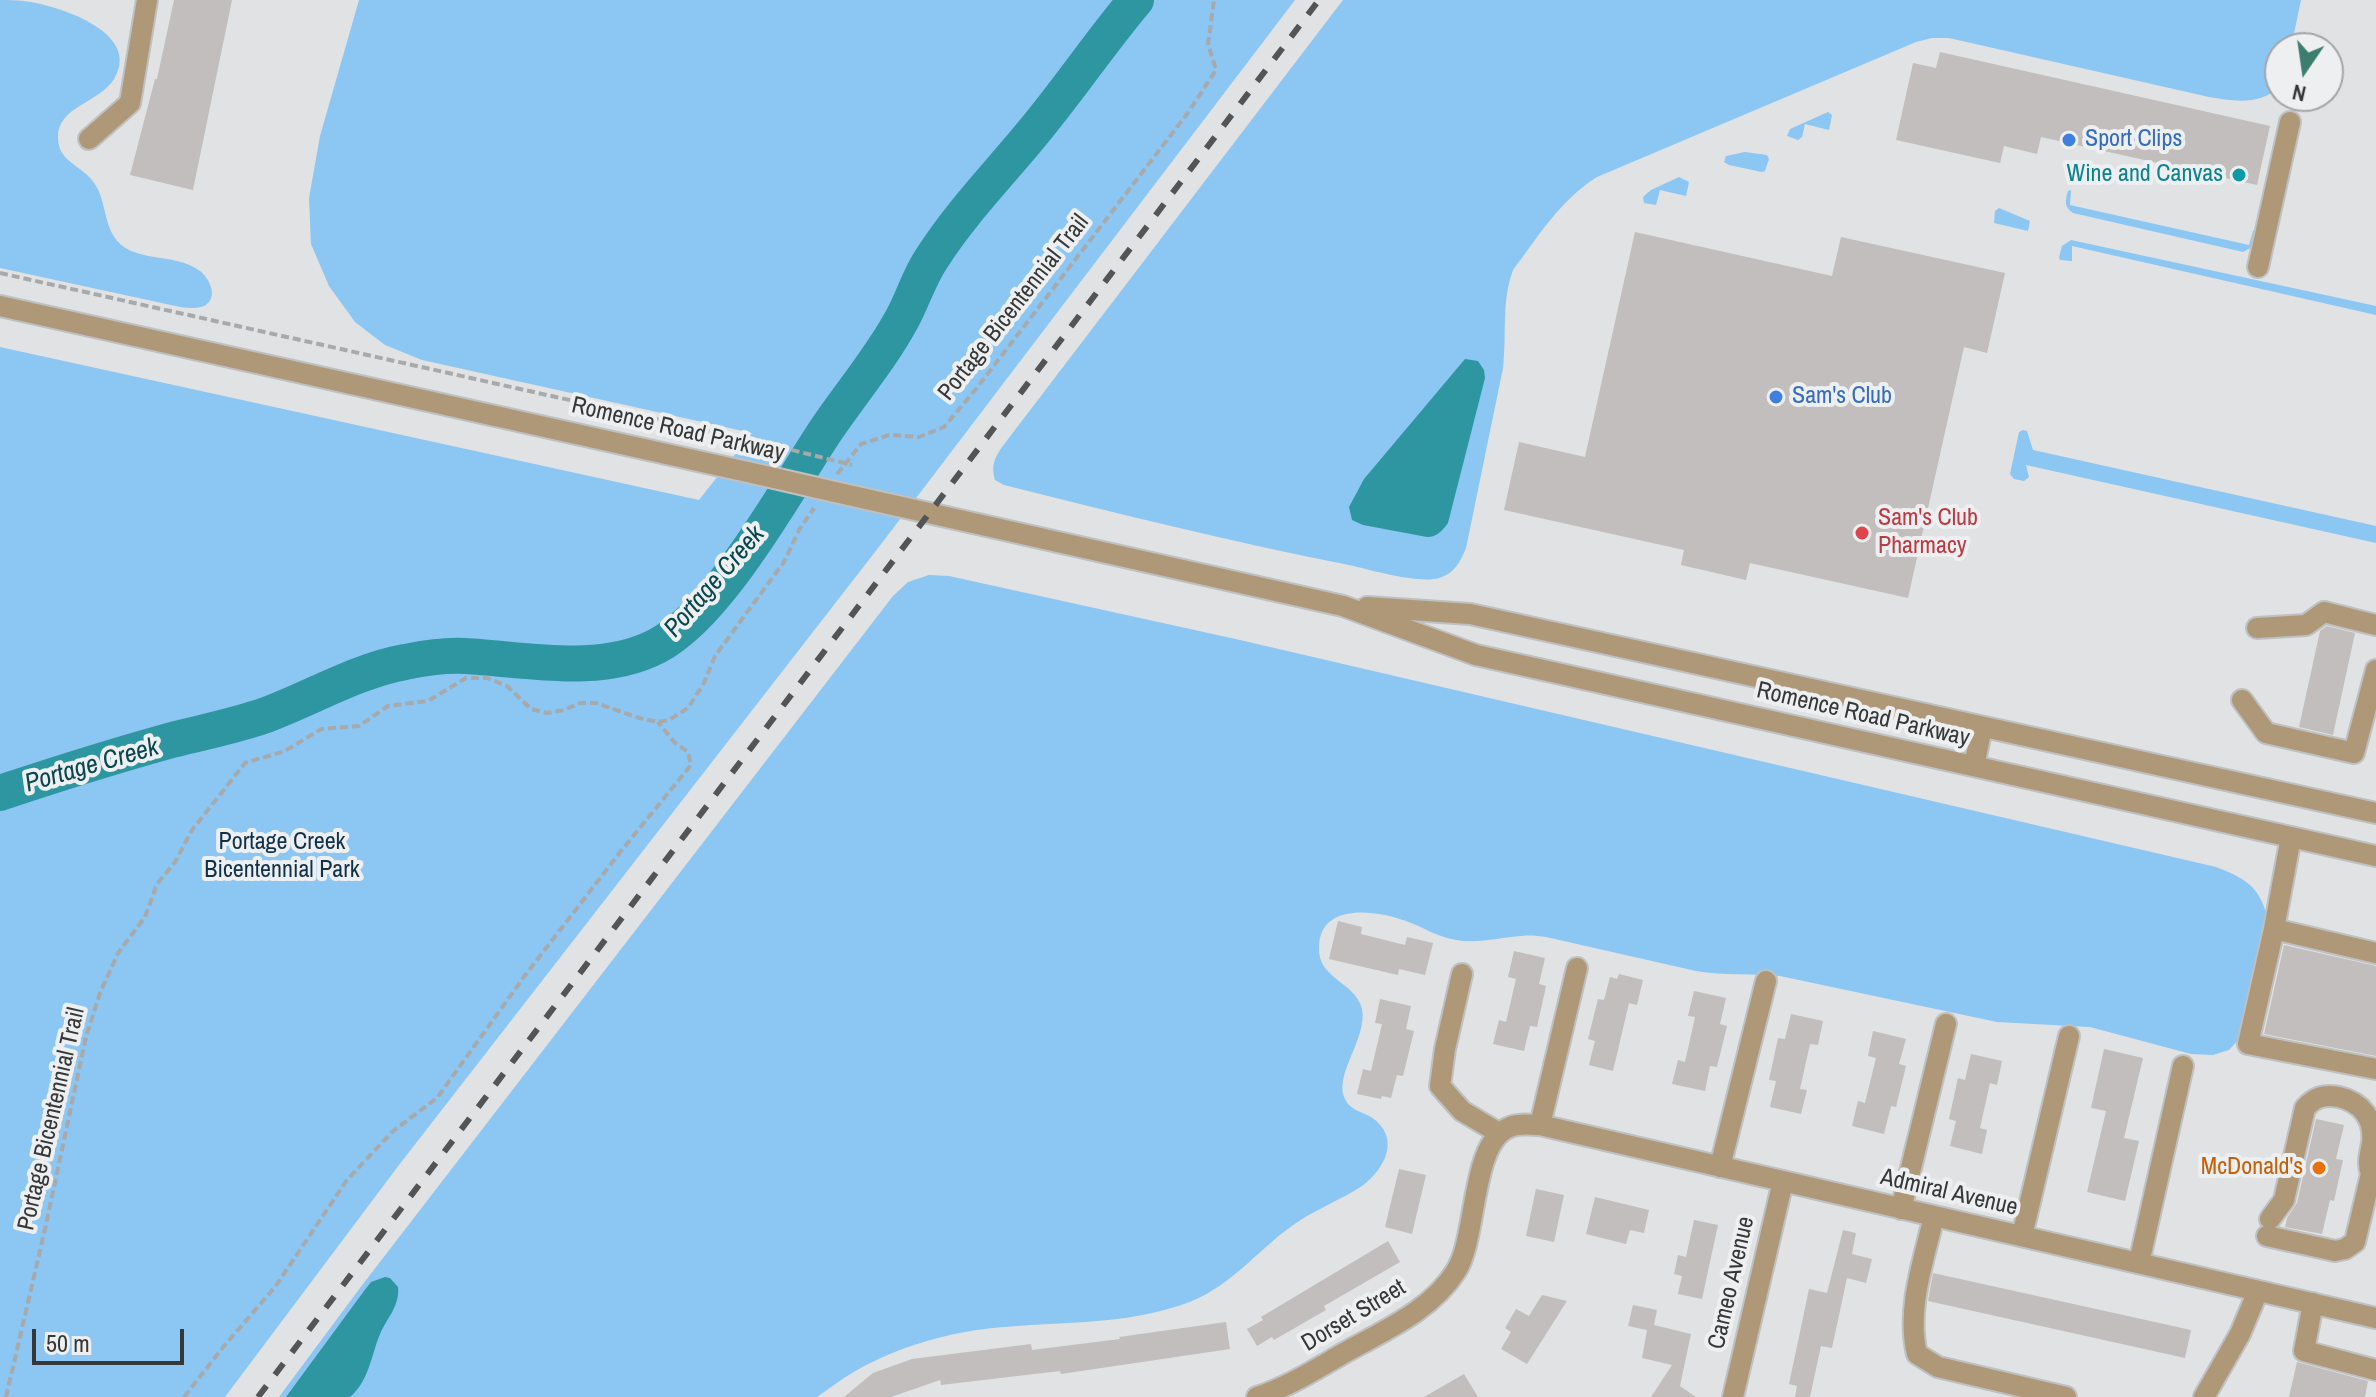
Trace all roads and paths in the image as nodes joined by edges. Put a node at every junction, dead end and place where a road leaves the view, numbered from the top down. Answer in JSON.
{"nodes":[{"id":1,"x":147,"y":0,"type":"edge"},
{"id":2,"x":1214,"y":0,"type":"edge"},
{"id":3,"x":2290,"y":122,"type":"dead end"},
{"id":4,"x":89,"y":139,"type":"dead end"},
{"id":5,"x":2258,"y":267,"type":"dead end"},
{"id":6,"x":0,"y":273,"type":"edge"},
{"id":7,"x":0,"y":306,"type":"edge"},
{"id":8,"x":852,"y":465,"type":"dead end"},
{"id":9,"x":834,"y":486,"type":"junction"},
{"id":10,"x":815,"y":505,"type":"dead end"},
{"id":11,"x":1343,"y":606,"type":"junction"},
{"id":12,"x":2376,"y":625,"type":"edge"},
{"id":13,"x":2257,"y":628,"type":"dead end"},
{"id":14,"x":2376,"y":670,"type":"edge"},
{"id":15,"x":2242,"y":700,"type":"dead end"},
{"id":16,"x":658,"y":722,"type":"junction"},
{"id":17,"x":1982,"y":727,"type":"junction"},
{"id":18,"x":1974,"y":766,"type":"junction"},
{"id":19,"x":2376,"y":813,"type":"edge"},
{"id":20,"x":2291,"y":837,"type":"junction"},
{"id":21,"x":2376,"y":856,"type":"edge"},
{"id":22,"x":2274,"y":929,"type":"junction"},
{"id":23,"x":2376,"y":953,"type":"edge"},
{"id":24,"x":1577,"y":968,"type":"dead end"},
{"id":25,"x":1462,"y":974,"type":"dead end"},
{"id":26,"x":1766,"y":981,"type":"dead end"},
{"id":27,"x":1946,"y":1024,"type":"dead end"},
{"id":28,"x":2069,"y":1036,"type":"dead end"},
{"id":29,"x":2183,"y":1066,"type":"dead end"},
{"id":30,"x":2376,"y":1069,"type":"edge"},
{"id":31,"x":1540,"y":1125,"type":"junction"},
{"id":32,"x":1504,"y":1130,"type":"junction"},
{"id":33,"x":1720,"y":1167,"type":"junction"},
{"id":34,"x":1783,"y":1181,"type":"junction"},
{"id":35,"x":1901,"y":1209,"type":"junction"},
{"id":36,"x":1934,"y":1216,"type":"junction"},
{"id":37,"x":2268,"y":1228,"type":"joint"},
{"id":38,"x":2022,"y":1236,"type":"junction"},
{"id":39,"x":2139,"y":1263,"type":"junction"},
{"id":40,"x":2258,"y":1291,"type":"junction"},
{"id":41,"x":2313,"y":1303,"type":"junction"},
{"id":42,"x":2376,"y":1318,"type":"edge"},
{"id":43,"x":2376,"y":1370,"type":"edge"},
{"id":44,"x":6,"y":1397,"type":"edge"},
{"id":45,"x":184,"y":1397,"type":"edge"},
{"id":46,"x":1257,"y":1397,"type":"edge"},
{"id":47,"x":1733,"y":1397,"type":"edge"},
{"id":48,"x":2066,"y":1397,"type":"edge"},
{"id":49,"x":2204,"y":1397,"type":"edge"}],
"edges":[{"from":1,"to":4,"type":"street"},
{"from":2,"to":9,"type":"path","name":"Portage Bicentennial Trail"},
{"from":3,"to":5,"type":"street"},
{"from":6,"to":8,"type":"path","bridge":true},
{"from":7,"to":9,"type":"street","name":"Romence Road Parkway","bridge":true},
{"from":9,"to":11,"type":"street","name":"Romence Road Parkway"},
{"from":10,"to":16,"type":"path"},
{"from":11,"to":17,"type":"street","name":"Romence Road Parkway"},
{"from":11,"to":18,"type":"street","name":"Romence Road Parkway"},
{"from":12,"to":13,"type":"street"},
{"from":14,"to":15,"type":"street"},
{"from":16,"to":44,"type":"path","name":"Portage Bicentennial Trail"},
{"from":16,"to":45,"type":"path"},
{"from":17,"to":18,"type":"street"},
{"from":17,"to":19,"type":"street","name":"Romence Road Parkway"},
{"from":18,"to":20,"type":"street","name":"Romence Road Parkway"},
{"from":20,"to":21,"type":"street","name":"Romence Road Parkway"},
{"from":20,"to":22,"type":"street"},
{"from":22,"to":23,"type":"street"},
{"from":22,"to":30,"type":"street"},
{"from":24,"to":31,"type":"street"},
{"from":25,"to":32,"type":"street"},
{"from":26,"to":33,"type":"street"},
{"from":27,"to":35,"type":"street"},
{"from":28,"to":38,"type":"street"},
{"from":29,"to":39,"type":"street"},
{"from":31,"to":32,"type":"street","name":"Admiral Avenue"},
{"from":31,"to":33,"type":"street","name":"Admiral Avenue"},
{"from":32,"to":46,"type":"street","name":"Dorset Street"},
{"from":33,"to":34,"type":"street","name":"Admiral Avenue"},
{"from":34,"to":35,"type":"street","name":"Admiral Avenue"},
{"from":34,"to":47,"type":"street","name":"Cameo Avenue"},
{"from":35,"to":36,"type":"street","name":"Admiral Avenue"},
{"from":36,"to":38,"type":"street","name":"Admiral Avenue"},
{"from":36,"to":48,"type":"street"},
{"from":37,"to":37,"type":"street"},
{"from":38,"to":39,"type":"street","name":"Admiral Avenue"},
{"from":39,"to":40,"type":"street","name":"Admiral Avenue"},
{"from":40,"to":41,"type":"street","name":"Admiral Avenue"},
{"from":40,"to":49,"type":"street"},
{"from":41,"to":42,"type":"street","name":"Admiral Avenue"},
{"from":41,"to":43,"type":"street"}]}
